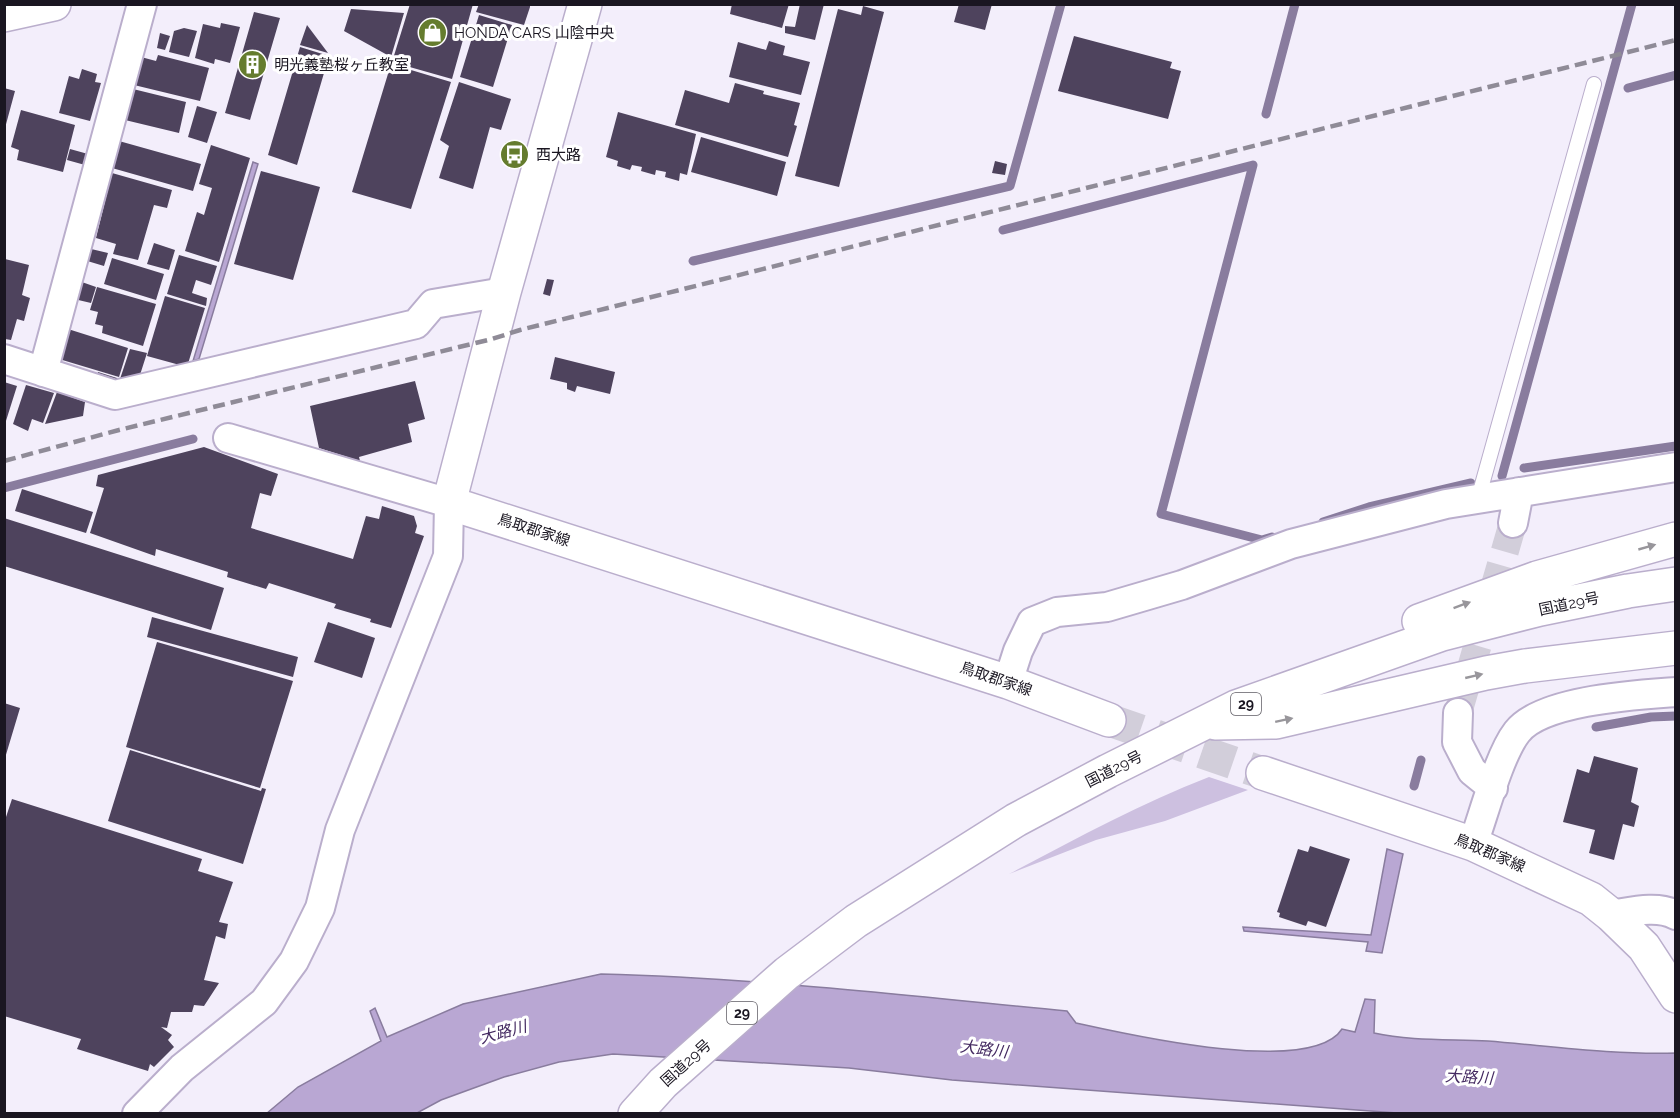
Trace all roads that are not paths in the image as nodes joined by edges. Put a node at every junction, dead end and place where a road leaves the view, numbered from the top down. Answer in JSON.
{"nodes":[{"id":1,"x":54,"y":4,"type":"edge"},
{"id":2,"x":142,"y":4,"type":"edge"},
{"id":3,"x":585,"y":4,"type":"edge"},
{"id":4,"x":4,"y":15,"type":"edge"},
{"id":5,"x":1594,"y":84,"type":"dead end"},
{"id":6,"x":504,"y":292,"type":"junction"},
{"id":7,"x":4,"y":359,"type":"edge"},
{"id":8,"x":43,"y":372,"type":"junction"},
{"id":9,"x":228,"y":438,"type":"dead end"},
{"id":10,"x":1676,"y":467,"type":"edge"},
{"id":11,"x":1519,"y":492,"type":"junction"},
{"id":12,"x":1479,"y":499,"type":"junction"},
{"id":13,"x":449,"y":503,"type":"junction"},
{"id":14,"x":1513,"y":523,"type":"tunnel mouth"},
{"id":15,"x":1676,"y":539,"type":"edge"},
{"id":16,"x":1676,"y":584,"type":"edge"},
{"id":17,"x":1676,"y":648,"type":"edge"},
{"id":18,"x":1008,"y":682,"type":"junction"},
{"id":19,"x":1676,"y":692,"type":"edge"},
{"id":20,"x":1236,"y":707,"type":"junction"},
{"id":21,"x":1458,"y":713,"type":"tunnel mouth"},
{"id":22,"x":1109,"y":720,"type":"tunnel mouth"},
{"id":23,"x":1205,"y":723,"type":"junction"},
{"id":24,"x":1263,"y":773,"type":"tunnel mouth"},
{"id":25,"x":1493,"y":788,"type":"junction"},
{"id":26,"x":1473,"y":844,"type":"junction"},
{"id":27,"x":1611,"y":915,"type":"junction"},
{"id":28,"x":1676,"y":915,"type":"edge"},
{"id":29,"x":1676,"y":996,"type":"edge"},
{"id":30,"x":137,"y":1113,"type":"edge"},
{"id":31,"x":634,"y":1113,"type":"edge"}],
"edges":[{"from":1,"to":4,"type":"main road"},
{"from":2,"to":8,"type":"street"},
{"from":3,"to":6,"type":"main road"},
{"from":5,"to":12,"type":"lane"},
{"from":6,"to":8,"type":"street"},
{"from":6,"to":13,"type":"main road"},
{"from":7,"to":8,"type":"street"},
{"from":9,"to":13,"type":"street"},
{"from":10,"to":11,"type":"street"},
{"from":11,"to":12,"type":"street"},
{"from":11,"to":14,"type":"street"},
{"from":12,"to":18,"type":"street"},
{"from":13,"to":18,"type":"main road","name":"鳥取郡家線"},
{"from":13,"to":30,"type":"street"},
{"from":20,"to":15,"type":"main road","one_way":true},
{"from":16,"to":20,"type":"main road","name":"国道29号","number":"29"},
{"from":23,"to":17,"type":"main road","one_way":true},
{"from":18,"to":22,"type":"main road","name":"鳥取郡家線"},
{"from":19,"to":25,"type":"street"},
{"from":20,"to":23,"type":"main road","name":"国道29号","number":"29"},
{"from":21,"to":25,"type":"street"},
{"from":23,"to":31,"type":"main road","name":"国道29号","number":"29"},
{"from":24,"to":26,"type":"main road","name":"鳥取郡家線"},
{"from":25,"to":26,"type":"street"},
{"from":26,"to":27,"type":"main road","name":"鳥取郡家線"},
{"from":27,"to":28,"type":"street"},
{"from":27,"to":29,"type":"main road","name":"鳥取郡家線"}]}
